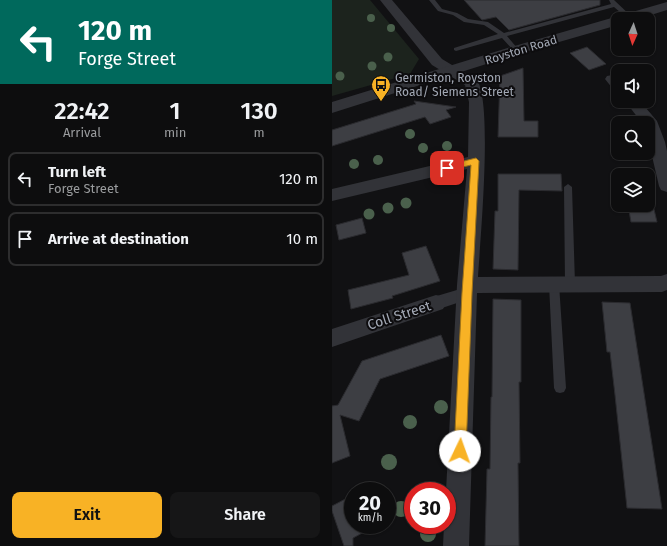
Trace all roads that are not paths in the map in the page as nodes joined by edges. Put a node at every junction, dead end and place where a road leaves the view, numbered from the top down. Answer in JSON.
{"nodes":[{"id":1,"x":386,"y":0,"type":"edge"},
{"id":2,"x":432,"y":0,"type":"edge"},
{"id":3,"x":610,"y":0,"type":"edge"},
{"id":4,"x":667,"y":6,"type":"edge"},
{"id":5,"x":622,"y":12,"type":"edge"},
{"id":6,"x":639,"y":12,"type":"edge"},
{"id":7,"x":611,"y":17,"type":"edge"},
{"id":8,"x":611,"y":19,"type":"edge"},
{"id":9,"x":503,"y":35,"type":"junction"},
{"id":10,"x":456,"y":49,"type":"dead end"},
{"id":11,"x":516,"y":50,"type":"junction"},
{"id":12,"x":454,"y":71,"type":"junction"},
{"id":13,"x":332,"y":108,"type":"edge"},
{"id":14,"x":638,"y":108,"type":"edge"},
{"id":15,"x":476,"y":161,"type":"junction"},
{"id":16,"x":667,"y":186,"type":"edge"},
{"id":17,"x":568,"y":188,"type":"dead end"},
{"id":18,"x":332,"y":195,"type":"edge"},
{"id":19,"x":667,"y":282,"type":"edge"},
{"id":20,"x":562,"y":284,"type":"junction"},
{"id":21,"x":467,"y":289,"type":"junction"},
{"id":22,"x":436,"y":303,"type":"joint"},
{"id":23,"x":332,"y":338,"type":"edge"},
{"id":24,"x":560,"y":388,"type":"dead end"},
{"id":25,"x":456,"y":546,"type":"edge"}],
"edges":[{"from":1,"to":12,"type":"street"},
{"from":2,"to":9,"type":"lane"},
{"from":3,"to":5,"type":"lane"},
{"from":4,"to":6,"type":"street","name":"Royston Road"},
{"from":7,"to":9,"type":"lane"},
{"from":8,"to":11,"type":"street","name":"Royston Road"},
{"from":9,"to":10,"type":"lane"},
{"from":9,"to":11,"type":"lane"},
{"from":11,"to":12,"type":"street","name":"Royston Road"},
{"from":12,"to":13,"type":"street","name":"Royston Road"},
{"from":12,"to":15,"type":"street"},
{"from":14,"to":16,"type":"street"},
{"from":15,"to":18,"type":"street"},
{"from":15,"to":21,"type":"street"},
{"from":17,"to":20,"type":"lane"},
{"from":19,"to":20,"type":"street"},
{"from":20,"to":21,"type":"street"},
{"from":20,"to":24,"type":"lane"},
{"from":21,"to":22,"type":"street","name":"Coll Street"},
{"from":21,"to":25,"type":"street"},
{"from":22,"to":23,"type":"street","name":"Coll Street"}]}
